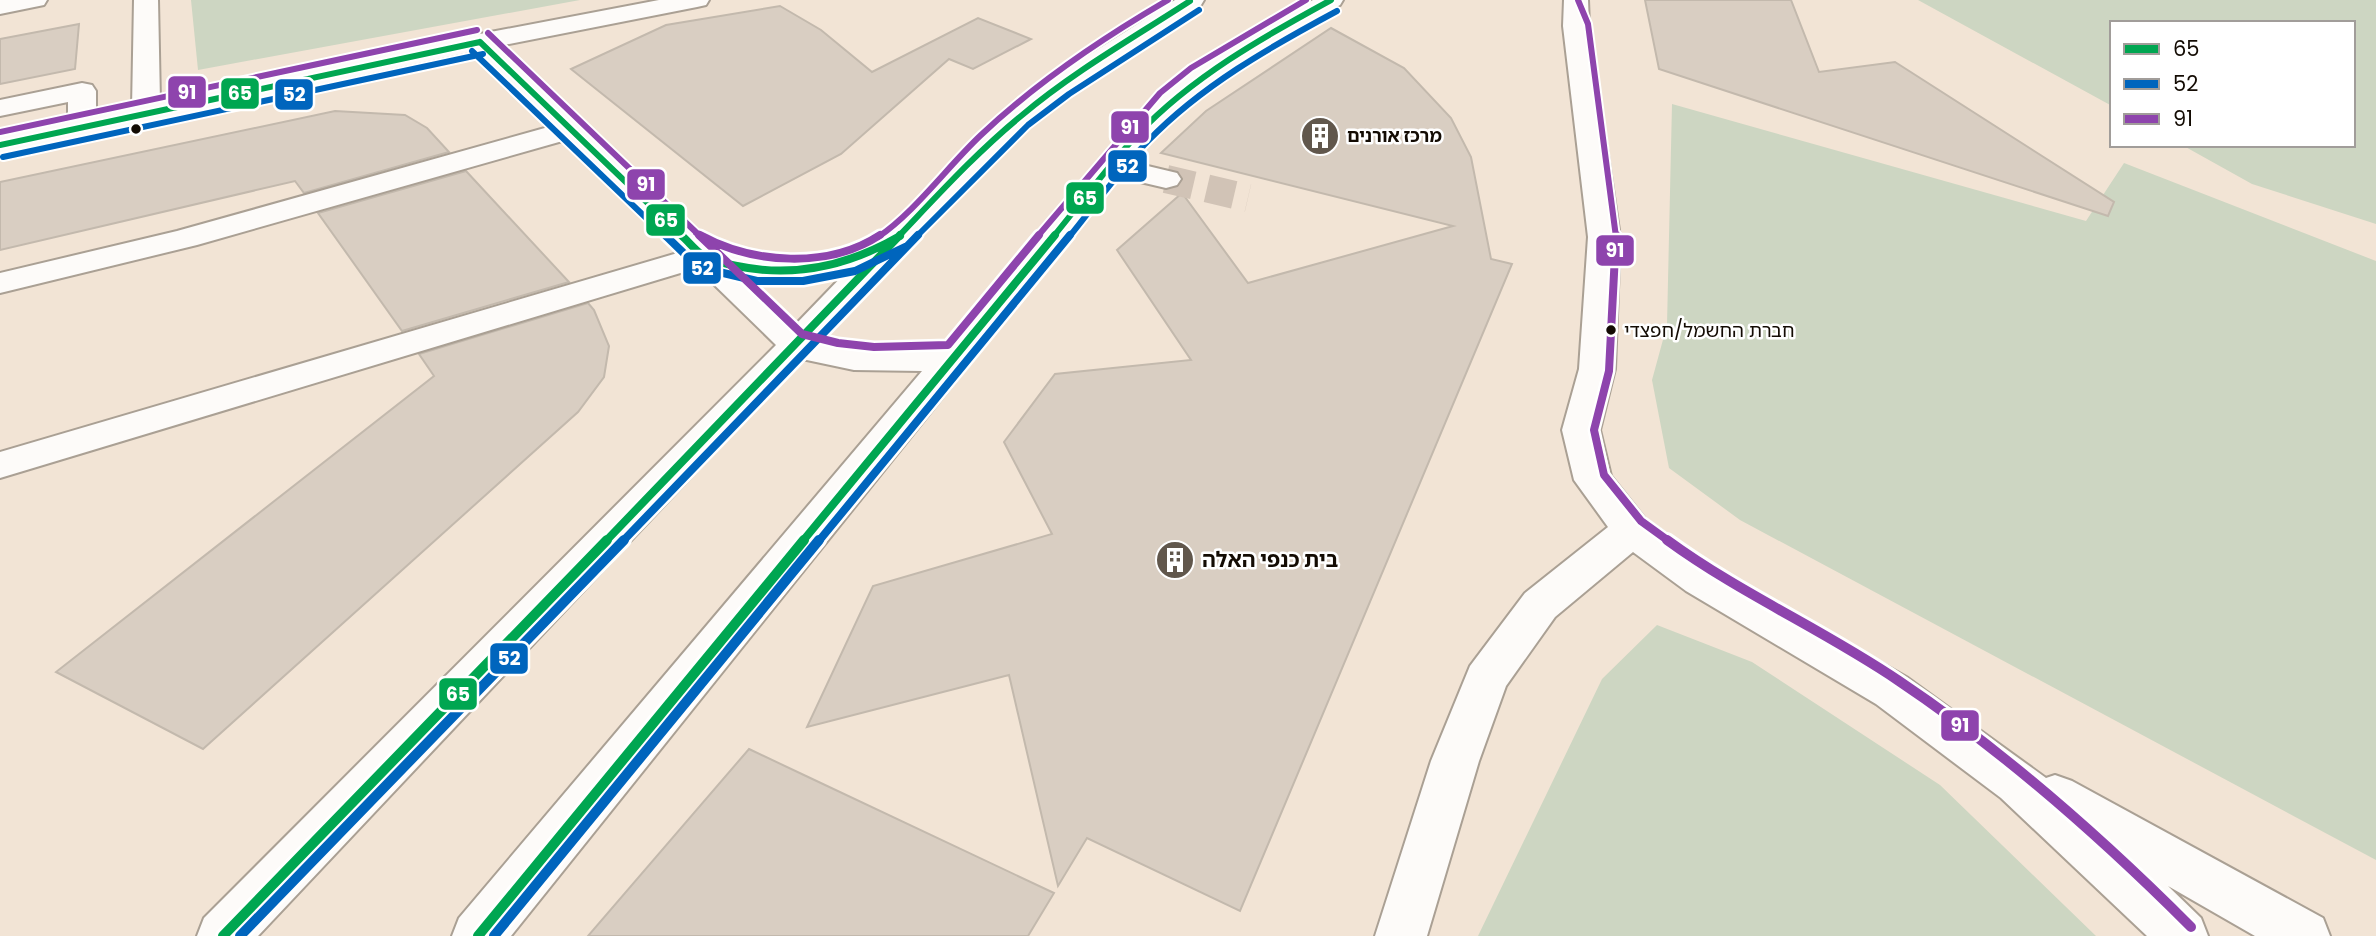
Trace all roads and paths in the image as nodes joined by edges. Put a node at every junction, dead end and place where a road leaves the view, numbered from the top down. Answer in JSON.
{"nodes":[{"id":1,"x":35,"y":0,"type":"edge"},
{"id":2,"x":146,"y":0,"type":"edge"},
{"id":3,"x":697,"y":0,"type":"edge"},
{"id":4,"x":1192,"y":0,"type":"edge"},
{"id":5,"x":1331,"y":0,"type":"edge"},
{"id":6,"x":0,"y":7,"type":"edge"},
{"id":7,"x":1573,"y":9,"type":"edge"},
{"id":8,"x":480,"y":42,"type":"junction"},
{"id":9,"x":0,"y":108,"type":"edge"},
{"id":10,"x":146,"y":114,"type":"junction"},
{"id":11,"x":82,"y":128,"type":"junction"},
{"id":12,"x":569,"y":130,"type":"junction"},
{"id":13,"x":0,"y":145,"type":"edge"},
{"id":14,"x":1111,"y":166,"type":"junction"},
{"id":15,"x":1166,"y":179,"type":"tunnel mouth"},
{"id":16,"x":897,"y":239,"type":"junction"},
{"id":17,"x":703,"y":256,"type":"junction"},
{"id":18,"x":0,"y":283,"type":"edge"},
{"id":19,"x":796,"y":345,"type":"junction"},
{"id":20,"x":954,"y":357,"type":"junction"},
{"id":21,"x":0,"y":465,"type":"edge"},
{"id":22,"x":1632,"y":530,"type":"junction"},
{"id":23,"x":1964,"y":744,"type":"junction"},
{"id":24,"x":223,"y":936,"type":"edge"},
{"id":25,"x":478,"y":936,"type":"edge"},
{"id":26,"x":1401,"y":936,"type":"edge"},
{"id":27,"x":2182,"y":936,"type":"edge"},
{"id":28,"x":2304,"y":936,"type":"edge"}],
"edges":[{"from":1,"to":6,"type":"street"},
{"from":2,"to":10,"type":"street"},
{"from":3,"to":8,"type":"street"},
{"from":4,"to":16,"type":"street"},
{"from":5,"to":14,"type":"street"},
{"from":7,"to":22,"type":"street"},
{"from":8,"to":10,"type":"street"},
{"from":8,"to":12,"type":"street"},
{"from":9,"to":11,"type":"street"},
{"from":10,"to":11,"type":"street"},
{"from":11,"to":13,"type":"street"},
{"from":12,"to":17,"type":"street"},
{"from":12,"to":18,"type":"street"},
{"from":14,"to":15,"type":"street"},
{"from":14,"to":20,"type":"street"},
{"from":16,"to":17,"type":"street"},
{"from":16,"to":19,"type":"street"},
{"from":17,"to":19,"type":"street"},
{"from":17,"to":21,"type":"street"},
{"from":19,"to":20,"type":"street"},
{"from":19,"to":24,"type":"street"},
{"from":20,"to":25,"type":"street"},
{"from":22,"to":23,"type":"street"},
{"from":22,"to":26,"type":"street"},
{"from":23,"to":27,"type":"street"},
{"from":23,"to":28,"type":"street"}]}
